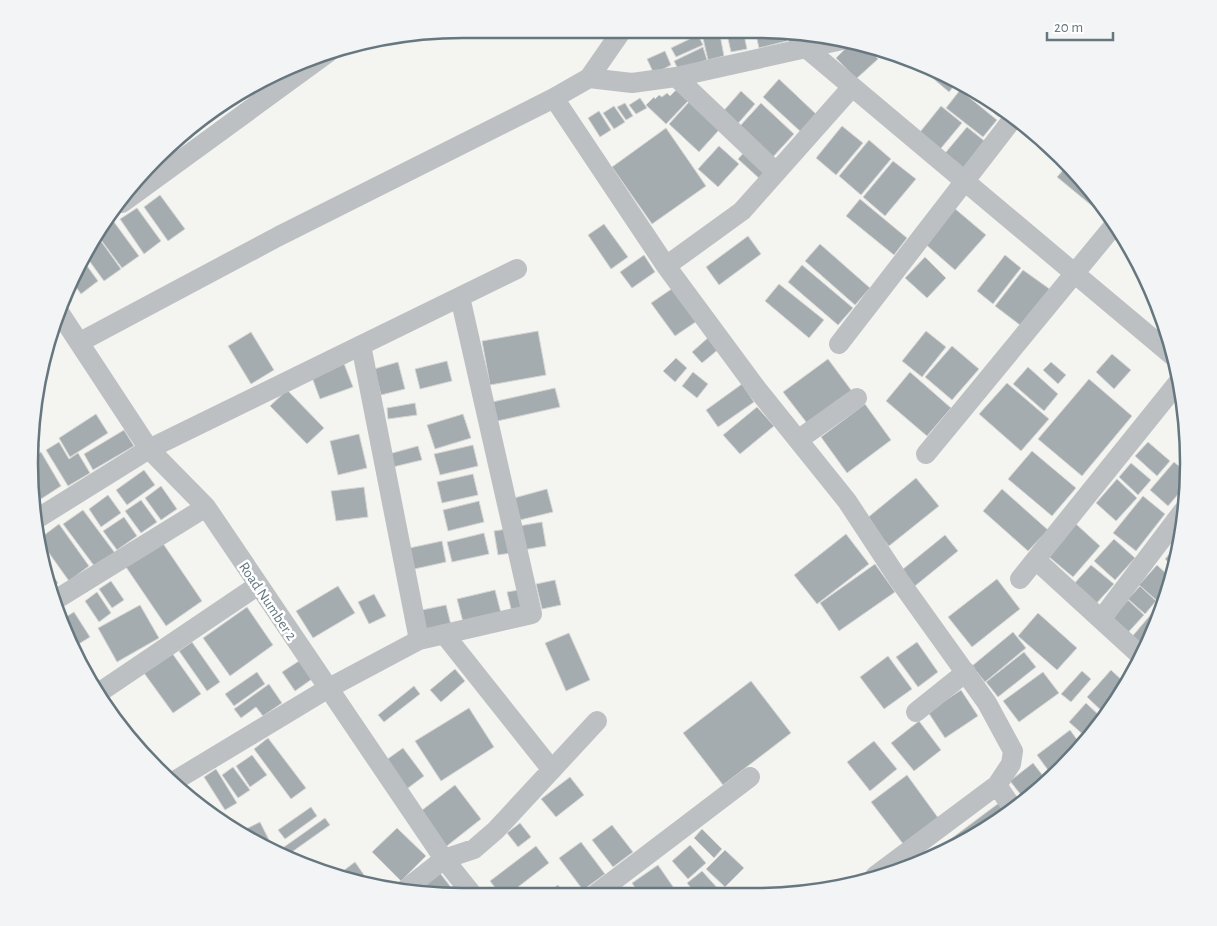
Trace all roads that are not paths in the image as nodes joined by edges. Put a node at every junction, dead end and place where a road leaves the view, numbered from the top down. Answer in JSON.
{"nodes":[{"id":1,"x":617,"y":38,"type":"edge"},
{"id":2,"x":824,"y":44,"type":"edge"},
{"id":3,"x":805,"y":47,"type":"junction"},
{"id":4,"x":309,"y":66,"type":"edge"},
{"id":5,"x":676,"y":77,"type":"junction"},
{"id":6,"x":589,"y":78,"type":"junction"},
{"id":7,"x":852,"y":87,"type":"junction"},
{"id":8,"x":554,"y":98,"type":"junction"},
{"id":9,"x":1010,"y":123,"type":"edge"},
{"id":10,"x":776,"y":172,"type":"junction"},
{"id":11,"x":964,"y":180,"type":"junction"},
{"id":12,"x":131,"y":196,"type":"edge"},
{"id":13,"x":1110,"y":230,"type":"edge"},
{"id":14,"x":666,"y":266,"type":"junction"},
{"id":15,"x":516,"y":269,"type":"dead end"},
{"id":16,"x":1075,"y":274,"type":"junction"},
{"id":17,"x":460,"y":297,"type":"junction"},
{"id":18,"x":63,"y":317,"type":"edge"},
{"id":19,"x":80,"y":342,"type":"junction"},
{"id":20,"x":839,"y":344,"type":"dead end"},
{"id":21,"x":361,"y":345,"type":"junction"},
{"id":22,"x":1164,"y":348,"type":"edge"},
{"id":23,"x":1173,"y":389,"type":"edge"},
{"id":24,"x":857,"y":398,"type":"dead end"},
{"id":25,"x":798,"y":440,"type":"junction"},
{"id":26,"x":149,"y":449,"type":"junction"},
{"id":27,"x":926,"y":454,"type":"dead end"},
{"id":28,"x":206,"y":508,"type":"junction"},
{"id":29,"x":41,"y":516,"type":"edge"},
{"id":30,"x":1175,"y":522,"type":"edge"},
{"id":31,"x":1036,"y":560,"type":"junction"},
{"id":32,"x":1020,"y":579,"type":"dead end"},
{"id":33,"x":257,"y":586,"type":"junction"},
{"id":34,"x":59,"y":598,"type":"edge"},
{"id":35,"x":1102,"y":618,"type":"junction"},
{"id":36,"x":444,"y":634,"type":"junction"},
{"id":37,"x":419,"y":640,"type":"junction"},
{"id":38,"x":1136,"y":651,"type":"edge"},
{"id":39,"x":966,"y":672,"type":"junction"},
{"id":40,"x":327,"y":689,"type":"junction"},
{"id":41,"x":103,"y":690,"type":"edge"},
{"id":42,"x":916,"y":712,"type":"dead end"},
{"id":43,"x":597,"y":721,"type":"dead end"},
{"id":44,"x":552,"y":770,"type":"junction"},
{"id":45,"x":750,"y":777,"type":"dead end"},
{"id":46,"x":178,"y":779,"type":"edge"},
{"id":47,"x":997,"y":785,"type":"junction"},
{"id":48,"x":1009,"y":804,"type":"edge"},
{"id":49,"x":444,"y":859,"type":"junction"},
{"id":50,"x":888,"y":867,"type":"edge"},
{"id":51,"x":410,"y":885,"type":"edge"},
{"id":52,"x":467,"y":888,"type":"edge"},
{"id":53,"x":604,"y":888,"type":"edge"}],
"edges":[{"from":1,"to":6,"type":"street"},
{"from":2,"to":3,"type":"street"},
{"from":3,"to":5,"type":"street"},
{"from":3,"to":7,"type":"street"},
{"from":4,"to":12,"type":"street"},
{"from":5,"to":6,"type":"street"},
{"from":5,"to":10,"type":"street"},
{"from":6,"to":8,"type":"street"},
{"from":7,"to":10,"type":"street"},
{"from":7,"to":11,"type":"street"},
{"from":8,"to":14,"type":"street"},
{"from":8,"to":19,"type":"street"},
{"from":9,"to":11,"type":"street"},
{"from":10,"to":14,"type":"street"},
{"from":11,"to":16,"type":"street"},
{"from":11,"to":20,"type":"street"},
{"from":13,"to":16,"type":"street"},
{"from":14,"to":25,"type":"street"},
{"from":15,"to":17,"type":"street"},
{"from":16,"to":22,"type":"street"},
{"from":16,"to":27,"type":"street"},
{"from":17,"to":21,"type":"street"},
{"from":17,"to":36,"type":"street"},
{"from":18,"to":19,"type":"street","name":"Road Number 2"},
{"from":19,"to":26,"type":"street","name":"Road Number 2"},
{"from":21,"to":26,"type":"street"},
{"from":21,"to":37,"type":"street"},
{"from":23,"to":31,"type":"street"},
{"from":24,"to":25,"type":"street"},
{"from":25,"to":39,"type":"street"},
{"from":26,"to":28,"type":"street","name":"Road Number 2"},
{"from":26,"to":29,"type":"street"},
{"from":28,"to":33,"type":"street","name":"Road Number 2"},
{"from":28,"to":34,"type":"street"},
{"from":30,"to":35,"type":"street"},
{"from":31,"to":32,"type":"street"},
{"from":31,"to":35,"type":"street"},
{"from":33,"to":40,"type":"street","name":"Road Number 2"},
{"from":33,"to":41,"type":"street"},
{"from":35,"to":38,"type":"street"},
{"from":36,"to":37,"type":"street"},
{"from":36,"to":44,"type":"street"},
{"from":37,"to":40,"type":"street"},
{"from":39,"to":42,"type":"street"},
{"from":39,"to":47,"type":"street"},
{"from":40,"to":46,"type":"street"},
{"from":40,"to":49,"type":"street","name":"Road Number 2"},
{"from":43,"to":44,"type":"street"},
{"from":44,"to":49,"type":"street"},
{"from":45,"to":53,"type":"street"},
{"from":47,"to":48,"type":"street"},
{"from":47,"to":50,"type":"street"},
{"from":49,"to":51,"type":"street"},
{"from":49,"to":52,"type":"street","name":"Road Number 2"}]}
